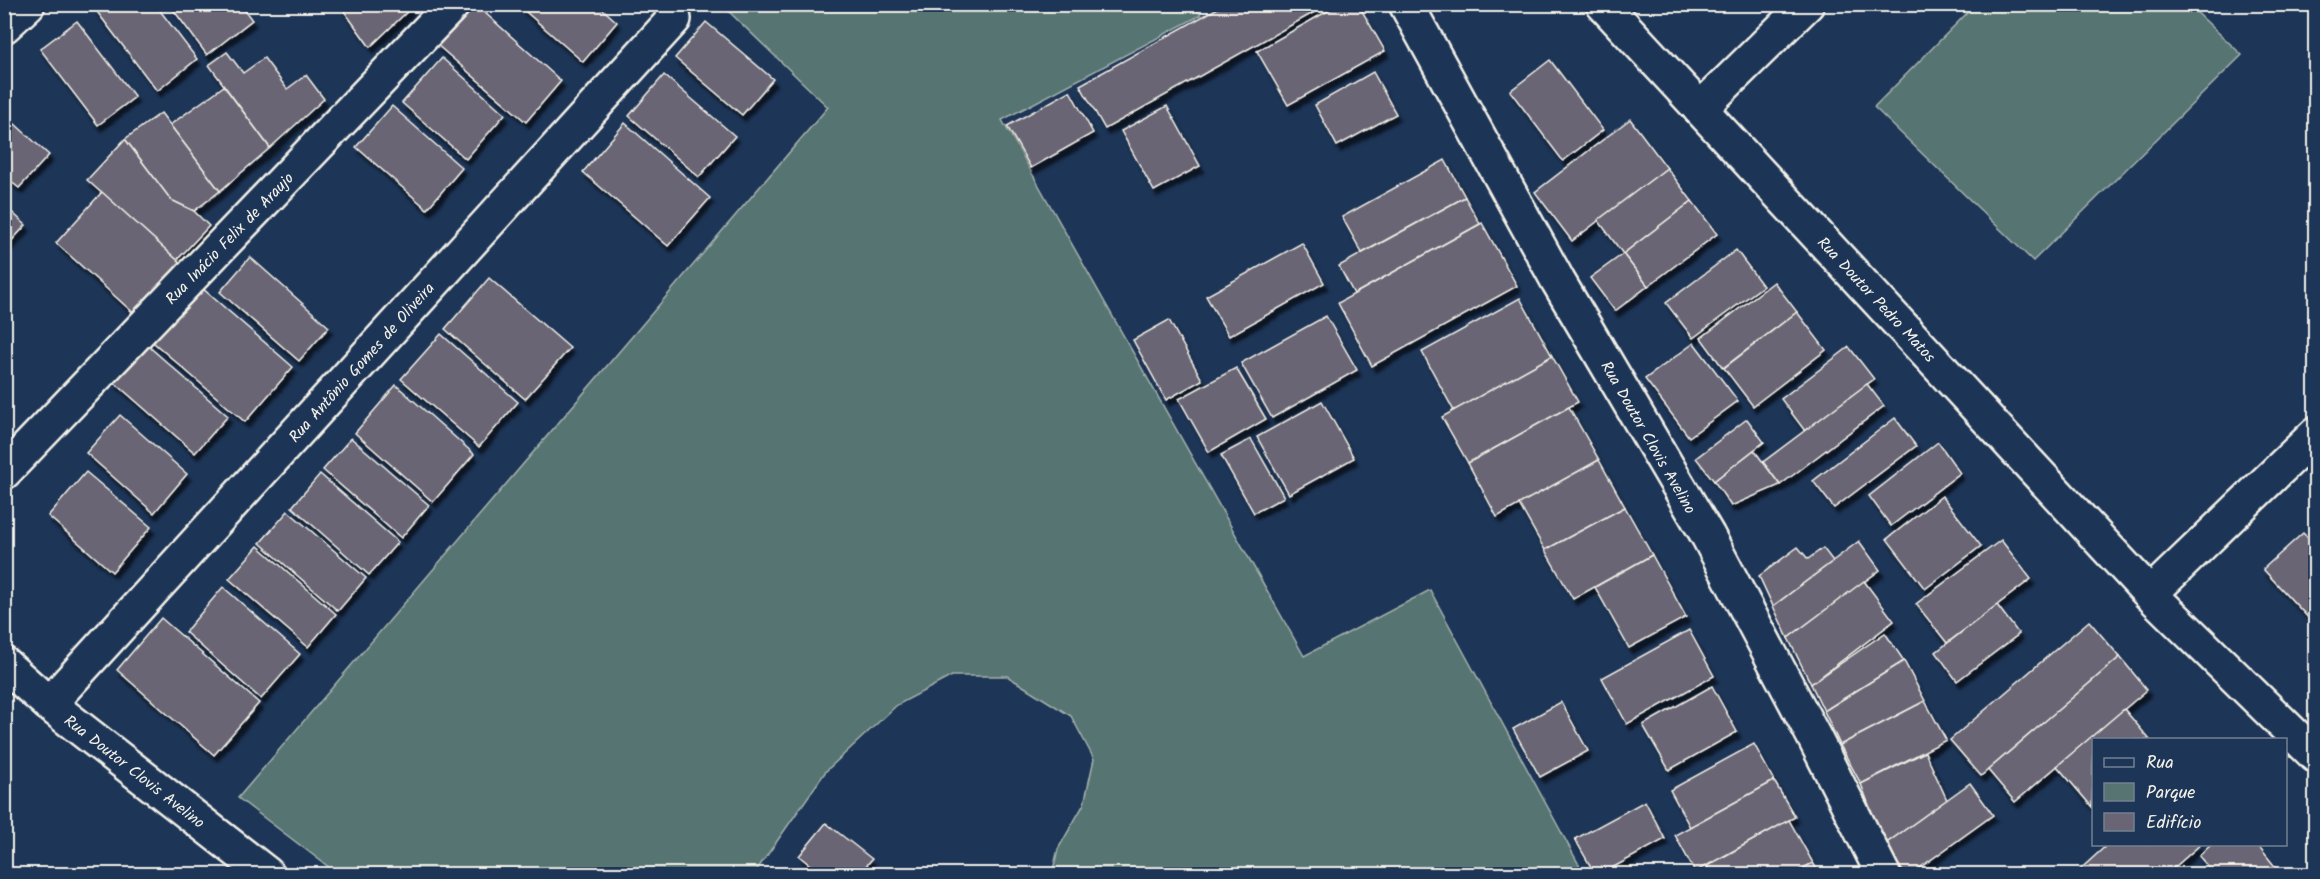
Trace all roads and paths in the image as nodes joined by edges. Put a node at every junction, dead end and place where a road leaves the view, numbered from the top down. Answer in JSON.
{"nodes":[{"id":1,"x":28,"y":4,"type":"edge"},
{"id":2,"x":453,"y":4,"type":"edge"},
{"id":3,"x":1406,"y":4,"type":"edge"},
{"id":4,"x":1603,"y":4,"type":"edge"},
{"id":5,"x":1807,"y":4,"type":"edge"},
{"id":6,"x":674,"y":20,"type":"dead end"},
{"id":7,"x":4,"y":26,"type":"edge"},
{"id":8,"x":1700,"y":109,"type":"junction"},
{"id":9,"x":2316,"y":434,"type":"edge"},
{"id":10,"x":4,"y":472,"type":"edge"},
{"id":11,"x":2150,"y":594,"type":"junction"},
{"id":12,"x":4,"y":664,"type":"edge"},
{"id":13,"x":49,"y":704,"type":"junction"},
{"id":14,"x":2316,"y":756,"type":"edge"},
{"id":15,"x":267,"y":874,"type":"edge"},
{"id":16,"x":1883,"y":874,"type":"edge"}],
"edges":[{"from":1,"to":7,"type":"street"},
{"from":2,"to":10,"type":"street","name":"Rua Inácio Felix de Araujo"},
{"from":3,"to":16,"type":"street","name":"Rua Doutor Clovis Avelino"},
{"from":4,"to":8,"type":"street","name":"Rua Doutor Pedro Matos"},
{"from":5,"to":8,"type":"street"},
{"from":6,"to":13,"type":"street","name":"Rua Antônio Gomes de Oliveira"},
{"from":8,"to":11,"type":"street","name":"Rua Doutor Pedro Matos"},
{"from":9,"to":11,"type":"street"},
{"from":11,"to":14,"type":"street","name":"Rua Doutor Pedro Matos"},
{"from":12,"to":13,"type":"street","name":"Rua Doutor Clovis Avelino"},
{"from":13,"to":15,"type":"street","name":"Rua Doutor Clovis Avelino"}]}
